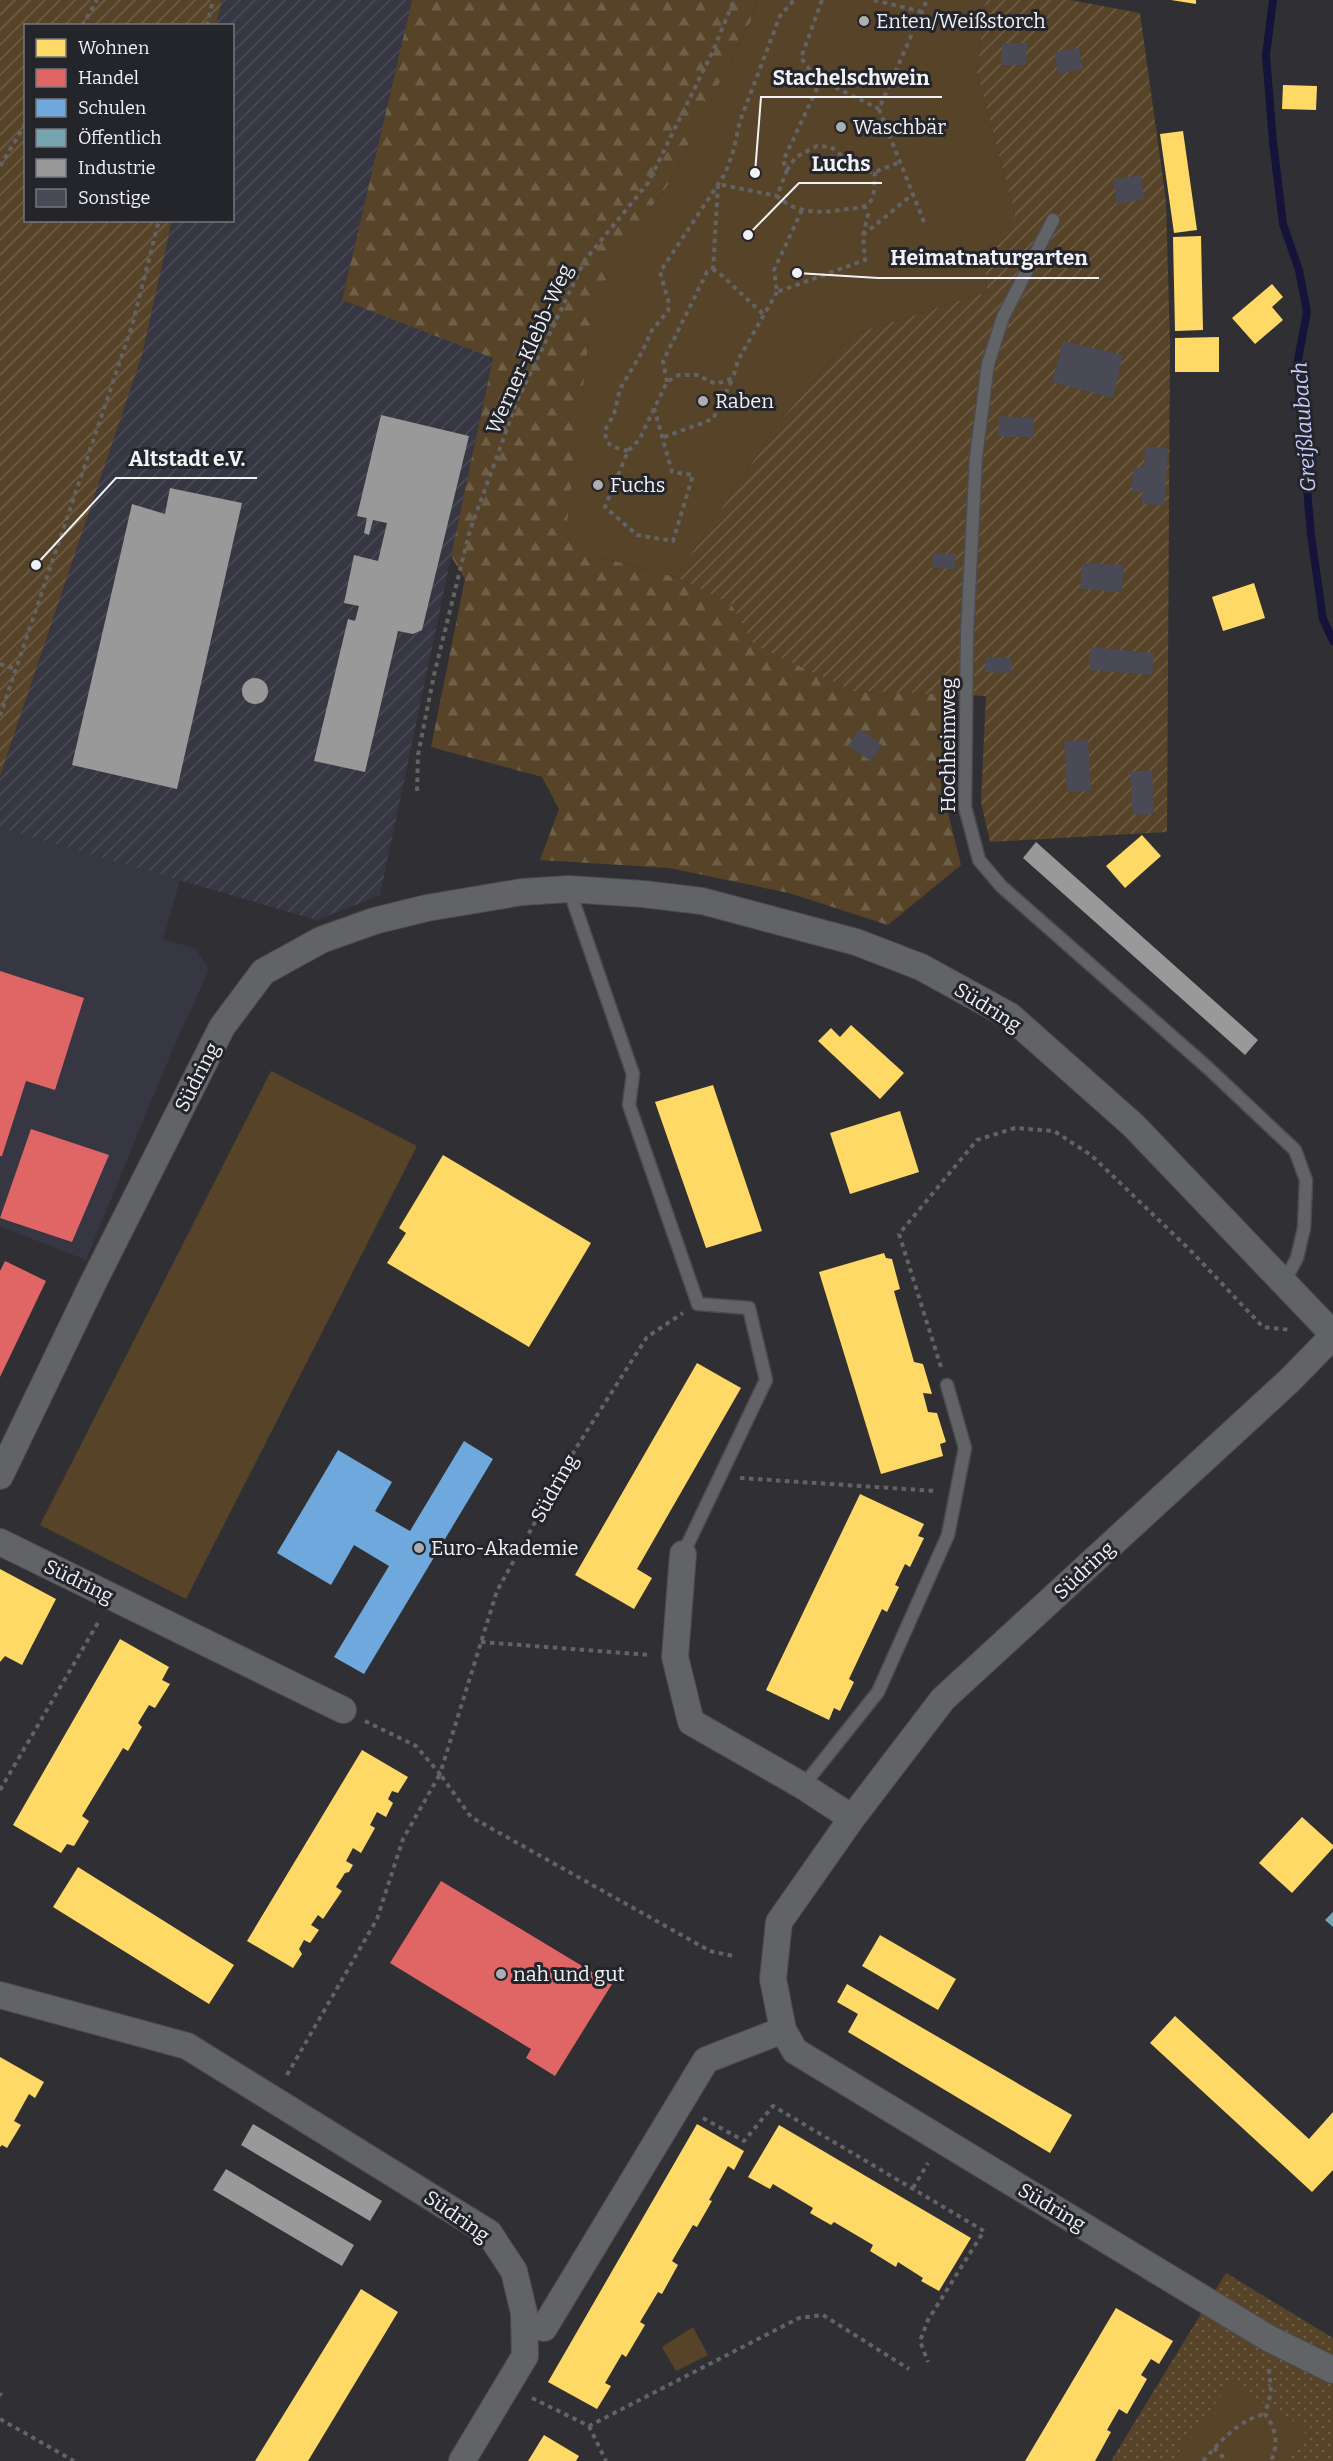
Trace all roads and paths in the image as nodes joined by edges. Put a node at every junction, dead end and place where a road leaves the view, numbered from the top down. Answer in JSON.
{"nodes":[{"id":1,"x":97,"y":0,"type":"edge"},
{"id":2,"x":213,"y":0,"type":"edge"},
{"id":3,"x":734,"y":0,"type":"edge"},
{"id":4,"x":794,"y":0,"type":"edge"},
{"id":5,"x":822,"y":0,"type":"edge"},
{"id":6,"x":874,"y":0,"type":"edge"},
{"id":7,"x":927,"y":0,"type":"edge"},
{"id":8,"x":923,"y":12,"type":"junction"},
{"id":9,"x":898,"y":17,"type":"dead end"},
{"id":10,"x":83,"y":24,"type":"edge"},
{"id":11,"x":207,"y":24,"type":"edge"},
{"id":12,"x":917,"y":26,"type":"junction"},
{"id":13,"x":820,"y":80,"type":"junction"},
{"id":14,"x":879,"y":109,"type":"junction"},
{"id":15,"x":24,"y":126,"type":"edge"},
{"id":16,"x":900,"y":162,"type":"junction"},
{"id":17,"x":0,"y":166,"type":"edge"},
{"id":18,"x":787,"y":170,"type":"junction"},
{"id":19,"x":875,"y":172,"type":"junction"},
{"id":20,"x":718,"y":184,"type":"junction"},
{"id":21,"x":913,"y":194,"type":"junction"},
{"id":22,"x":777,"y":196,"type":"junction"},
{"id":23,"x":865,"y":207,"type":"junction"},
{"id":24,"x":802,"y":210,"type":"junction"},
{"id":25,"x":1053,"y":220,"type":"dead end"},
{"id":26,"x":158,"y":222,"type":"edge"},
{"id":27,"x":924,"y":222,"type":"dead end"},
{"id":28,"x":863,"y":235,"type":"junction"},
{"id":29,"x":713,"y":270,"type":"junction"},
{"id":30,"x":777,"y":292,"type":"junction"},
{"id":31,"x":764,"y":315,"type":"junction"},
{"id":32,"x":733,"y":378,"type":"junction"},
{"id":33,"x":667,"y":382,"type":"junction"},
{"id":34,"x":654,"y":408,"type":"junction"},
{"id":35,"x":664,"y":437,"type":"junction"},
{"id":36,"x":628,"y":451,"type":"junction"},
{"id":37,"x":0,"y":664,"type":"edge"},
{"id":38,"x":16,"y":669,"type":"junction"},
{"id":39,"x":0,"y":716,"type":"edge"},
{"id":40,"x":417,"y":791,"type":"dead end"},
{"id":41,"x":569,"y":889,"type":"junction"},
{"id":42,"x":1284,"y":1282,"type":"junction"},
{"id":43,"x":698,"y":1304,"type":"junction"},
{"id":44,"x":1298,"y":1331,"type":"dead end"},
{"id":45,"x":1333,"y":1335,"type":"edge"},
{"id":46,"x":946,"y":1385,"type":"joint"},
{"id":47,"x":0,"y":1476,"type":"edge"},
{"id":48,"x":720,"y":1477,"type":"junction"},
{"id":49,"x":958,"y":1492,"type":"junction"},
{"id":50,"x":0,"y":1542,"type":"edge"},
{"id":51,"x":683,"y":1554,"type":"joint"},
{"id":52,"x":113,"y":1597,"type":"junction"},
{"id":53,"x":481,"y":1642,"type":"junction"},
{"id":54,"x":675,"y":1658,"type":"junction"},
{"id":55,"x":343,"y":1710,"type":"joint"},
{"id":56,"x":440,"y":1774,"type":"junction"},
{"id":57,"x":802,"y":1786,"type":"junction"},
{"id":58,"x":0,"y":1790,"type":"edge"},
{"id":59,"x":852,"y":1818,"type":"junction"},
{"id":60,"x":733,"y":1956,"type":"dead end"},
{"id":61,"x":0,"y":1995,"type":"edge"},
{"id":62,"x":783,"y":2030,"type":"junction"},
{"id":63,"x":273,"y":2099,"type":"junction"},
{"id":64,"x":679,"y":2104,"type":"junction"},
{"id":65,"x":544,"y":2328,"type":"dead end"},
{"id":66,"x":1268,"y":2338,"type":"junction"},
{"id":67,"x":928,"y":2362,"type":"dead end"},
{"id":68,"x":909,"y":2368,"type":"dead end"},
{"id":69,"x":1333,"y":2370,"type":"edge"},
{"id":70,"x":507,"y":2386,"type":"junction"},
{"id":71,"x":1265,"y":2414,"type":"junction"},
{"id":72,"x":0,"y":2419,"type":"edge"},
{"id":73,"x":589,"y":2427,"type":"junction"},
{"id":74,"x":1214,"y":2448,"type":"junction"},
{"id":75,"x":74,"y":2461,"type":"edge"},
{"id":76,"x":462,"y":2461,"type":"edge"},
{"id":77,"x":606,"y":2461,"type":"edge"},
{"id":78,"x":1203,"y":2461,"type":"edge"},
{"id":79,"x":1227,"y":2461,"type":"edge"},
{"id":80,"x":1271,"y":2461,"type":"edge"}],
"edges":[{"from":1,"to":10,"type":"path"},
{"from":2,"to":11,"type":"path"},
{"from":3,"to":40,"type":"path","name":"Werner-Klebb-Weg"},
{"from":4,"to":20,"type":"path"},
{"from":5,"to":13,"type":"path"},
{"from":6,"to":8,"type":"path"},
{"from":7,"to":8,"type":"path"},
{"from":8,"to":12,"type":"path"},
{"from":9,"to":12,"type":"path"},
{"from":12,"to":14,"type":"path"},
{"from":13,"to":14,"type":"path"},
{"from":13,"to":18,"type":"path"},
{"from":14,"to":16,"type":"path"},
{"from":15,"to":17,"type":"path"},
{"from":16,"to":19,"type":"path"},
{"from":16,"to":21,"type":"path"},
{"from":18,"to":19,"type":"path"},
{"from":18,"to":22,"type":"path"},
{"from":19,"to":23,"type":"path"},
{"from":20,"to":22,"type":"path"},
{"from":20,"to":29,"type":"path"},
{"from":20,"to":36,"type":"path"},
{"from":21,"to":27,"type":"path"},
{"from":21,"to":28,"type":"path"},
{"from":22,"to":24,"type":"path"},
{"from":23,"to":24,"type":"path"},
{"from":23,"to":28,"type":"path"},
{"from":24,"to":30,"type":"path"},
{"from":25,"to":42,"type":"lane","name":"Hochheimweg"},
{"from":26,"to":38,"type":"path"},
{"from":28,"to":30,"type":"path"},
{"from":29,"to":31,"type":"path"},
{"from":29,"to":33,"type":"path"},
{"from":30,"to":31,"type":"path"},
{"from":31,"to":32,"type":"path"},
{"from":32,"to":33,"type":"path"},
{"from":32,"to":35,"type":"path"},
{"from":33,"to":34,"type":"path"},
{"from":34,"to":35,"type":"path"},
{"from":34,"to":36,"type":"path"},
{"from":35,"to":36,"type":"path"},
{"from":37,"to":38,"type":"path"},
{"from":38,"to":39,"type":"path"},
{"from":41,"to":42,"type":"street","name":"Südring"},
{"from":41,"to":43,"type":"lane"},
{"from":41,"to":47,"type":"street","name":"Südring"},
{"from":42,"to":45,"type":"street","name":"Südring"},
{"from":43,"to":48,"type":"lane"},
{"from":43,"to":53,"type":"path","name":"Südring"},
{"from":44,"to":46,"type":"path"},
{"from":45,"to":59,"type":"street","name":"Südring"},
{"from":46,"to":49,"type":"lane"},
{"from":48,"to":49,"type":"path"},
{"from":48,"to":51,"type":"lane"},
{"from":49,"to":57,"type":"lane"},
{"from":50,"to":52,"type":"street","name":"Südring"},
{"from":51,"to":54,"type":"street"},
{"from":52,"to":55,"type":"street","name":"Südring"},
{"from":52,"to":58,"type":"path"},
{"from":53,"to":54,"type":"path"},
{"from":53,"to":56,"type":"path","name":"Südring"},
{"from":54,"to":57,"type":"street"},
{"from":55,"to":56,"type":"path"},
{"from":56,"to":60,"type":"path"},
{"from":56,"to":63,"type":"path","name":"Südring"},
{"from":57,"to":59,"type":"street"},
{"from":59,"to":62,"type":"street","name":"Südring"},
{"from":61,"to":63,"type":"street","name":"Südring"},
{"from":62,"to":64,"type":"street"},
{"from":62,"to":66,"type":"street","name":"Südring"},
{"from":63,"to":70,"type":"street","name":"Südring"},
{"from":64,"to":65,"type":"street"},
{"from":64,"to":67,"type":"path"},
{"from":66,"to":69,"type":"street","name":"Südring"},
{"from":66,"to":71,"type":"path"},
{"from":68,"to":73,"type":"path"},
{"from":70,"to":73,"type":"path"},
{"from":70,"to":76,"type":"street","name":"Südring"},
{"from":71,"to":74,"type":"path"},
{"from":71,"to":80,"type":"path"},
{"from":72,"to":75,"type":"path"},
{"from":73,"to":77,"type":"path"},
{"from":74,"to":78,"type":"path"},
{"from":74,"to":79,"type":"path"}]}
